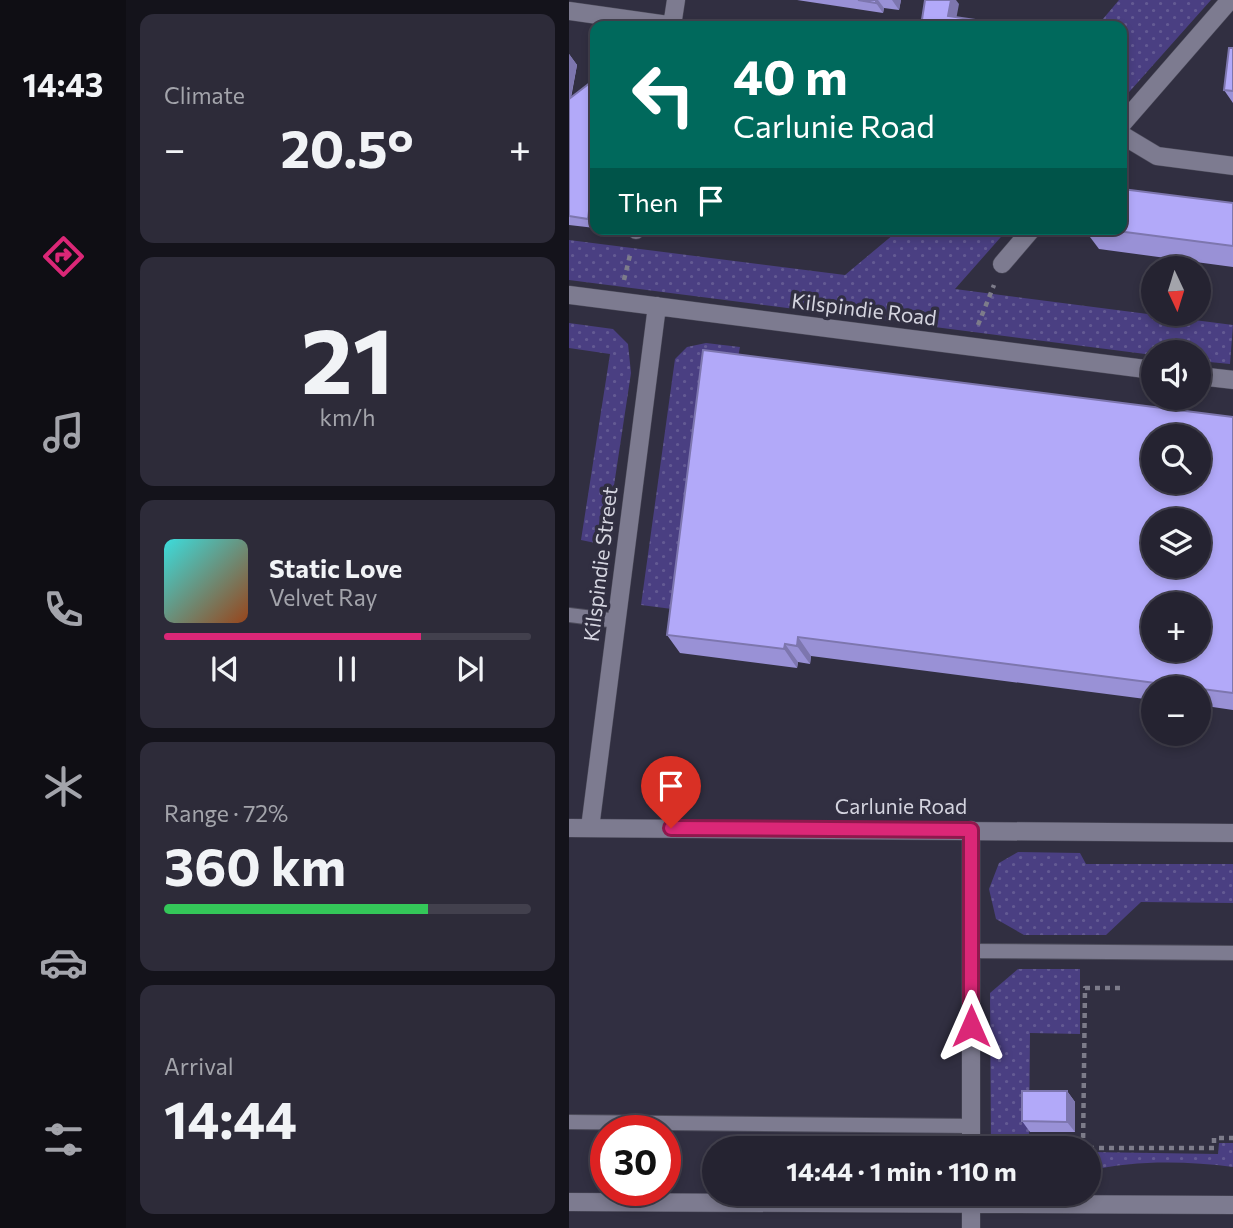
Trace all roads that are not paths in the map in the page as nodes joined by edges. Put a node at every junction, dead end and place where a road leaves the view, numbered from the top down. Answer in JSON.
{"nodes":[{"id":1,"x":676,"y":0,"type":"edge"},
{"id":2,"x":1230,"y":0,"type":"edge"},
{"id":3,"x":569,"y":11,"type":"edge"},
{"id":4,"x":638,"y":21,"type":"edge"},
{"id":5,"x":674,"y":21,"type":"edge"},
{"id":6,"x":1127,"y":118,"type":"edge"},
{"id":7,"x":1127,"y":138,"type":"edge"},
{"id":8,"x":1233,"y":166,"type":"edge"},
{"id":9,"x":1027,"y":235,"type":"edge"},
{"id":10,"x":1002,"y":264,"type":"road end"},
{"id":11,"x":569,"y":295,"type":"edge"},
{"id":12,"x":657,"y":306,"type":"junction"},
{"id":13,"x":1141,"y":368,"type":"edge"},
{"id":14,"x":1211,"y":377,"type":"edge"},
{"id":15,"x":1233,"y":380,"type":"edge"},
{"id":16,"x":569,"y":615,"type":"edge"},
{"id":17,"x":617,"y":621,"type":"junction"},
{"id":18,"x":569,"y":828,"type":"edge"},
{"id":19,"x":590,"y":828,"type":"junction"},
{"id":20,"x":971,"y":830,"type":"junction"},
{"id":21,"x":1233,"y":833,"type":"edge"},
{"id":22,"x":971,"y":951,"type":"junction"},
{"id":23,"x":1233,"y":953,"type":"edge"},
{"id":24,"x":569,"y":1122,"type":"edge"},
{"id":25,"x":971,"y":1126,"type":"junction"},
{"id":26,"x":971,"y":1136,"type":"edge"},
{"id":27,"x":702,"y":1201,"type":"edge"},
{"id":28,"x":569,"y":1202,"type":"edge"},
{"id":29,"x":1101,"y":1202,"type":"edge"},
{"id":30,"x":1233,"y":1205,"type":"edge"},
{"id":31,"x":971,"y":1206,"type":"edge"},
{"id":32,"x":971,"y":1228,"type":"edge"}],
"edges":[{"from":1,"to":5,"type":"street"},
{"from":2,"to":6,"type":"street"},
{"from":3,"to":4,"type":"street"},
{"from":7,"to":8,"type":"street"},
{"from":9,"to":10,"type":"street"},
{"from":11,"to":12,"type":"street","name":"Kilspindie Road"},
{"from":12,"to":13,"type":"street","name":"Kilspindie Road"},
{"from":12,"to":17,"type":"street","name":"Kilspindie Street"},
{"from":14,"to":15,"type":"street"},
{"from":16,"to":17,"type":"lane"},
{"from":17,"to":19,"type":"street","name":"Kilspindie Street"},
{"from":18,"to":19,"type":"street","name":"Carlunie Road"},
{"from":19,"to":20,"type":"street","name":"Carlunie Road"},
{"from":20,"to":21,"type":"street","name":"Carlunie Road"},
{"from":20,"to":22,"type":"street"},
{"from":22,"to":23,"type":"lane"},
{"from":22,"to":25,"type":"street"},
{"from":24,"to":25,"type":"lane"},
{"from":25,"to":26,"type":"street"},
{"from":27,"to":28,"type":"street"},
{"from":29,"to":30,"type":"street"},
{"from":31,"to":32,"type":"street"}]}
